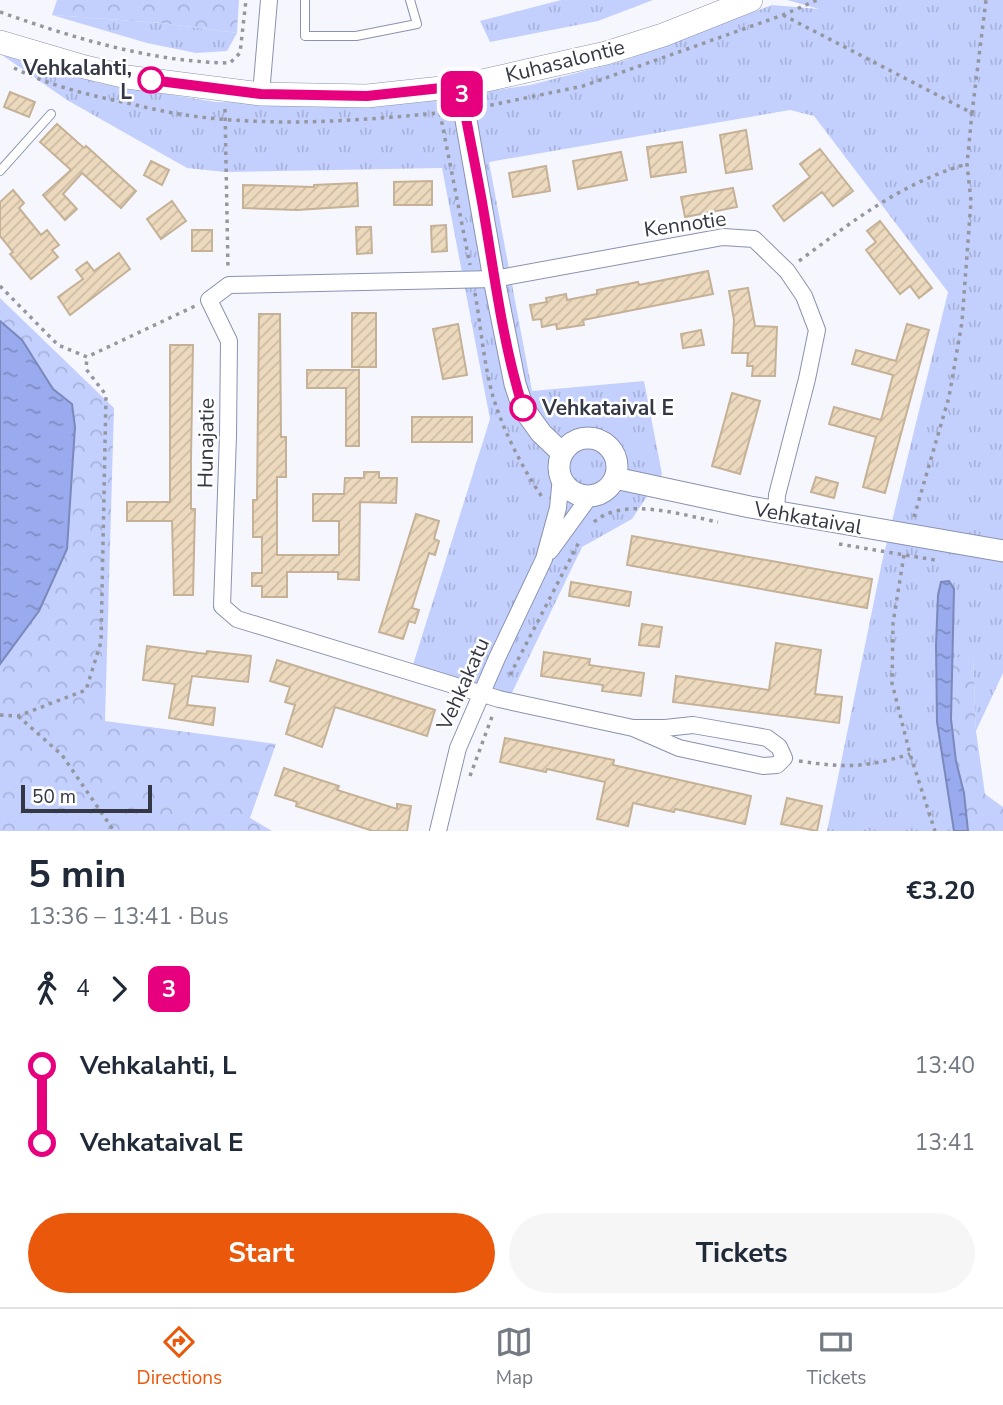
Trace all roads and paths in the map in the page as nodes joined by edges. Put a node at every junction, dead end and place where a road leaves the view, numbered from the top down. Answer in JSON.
{"nodes":[{"id":1,"x":246,"y":0,"type":"edge"},
{"id":2,"x":269,"y":0,"type":"edge"},
{"id":3,"x":305,"y":0,"type":"edge"},
{"id":4,"x":410,"y":0,"type":"edge"},
{"id":5,"x":751,"y":0,"type":"edge"},
{"id":6,"x":817,"y":0,"type":"edge"},
{"id":7,"x":986,"y":0,"type":"edge"},
{"id":8,"x":0,"y":12,"type":"edge"},
{"id":9,"x":0,"y":42,"type":"edge"},
{"id":10,"x":460,"y":86,"type":"junction"},
{"id":11,"x":261,"y":94,"type":"junction"},
{"id":12,"x":972,"y":113,"type":"junction"},
{"id":13,"x":51,"y":114,"type":"dead end"},
{"id":14,"x":224,"y":119,"type":"dead end"},
{"id":15,"x":967,"y":164,"type":"junction"},
{"id":16,"x":0,"y":172,"type":"edge"},
{"id":17,"x":787,"y":271,"type":"junction"},
{"id":18,"x":494,"y":279,"type":"junction"},
{"id":19,"x":229,"y":285,"type":"junction"},
{"id":20,"x":0,"y":286,"type":"edge"},
{"id":21,"x":209,"y":300,"type":"junction"},
{"id":22,"x":87,"y":357,"type":"junction"},
{"id":23,"x":562,"y":453,"type":"junction"},
{"id":24,"x":561,"y":477,"type":"junction"},
{"id":25,"x":615,"y":478,"type":"junction"},
{"id":26,"x":590,"y":496,"type":"junction"},
{"id":27,"x":623,"y":508,"type":"dead end"},
{"id":28,"x":776,"y":512,"type":"junction"},
{"id":29,"x":591,"y":525,"type":"dead end"},
{"id":30,"x":909,"y":535,"type":"junction"},
{"id":31,"x":580,"y":540,"type":"dead end"},
{"id":32,"x":1003,"y":551,"type":"edge"},
{"id":33,"x":544,"y":559,"type":"junction"},
{"id":34,"x":481,"y":693,"type":"junction"},
{"id":35,"x":499,"y":699,"type":"junction"},
{"id":36,"x":0,"y":715,"type":"edge"},
{"id":37,"x":18,"y":716,"type":"junction"},
{"id":38,"x":633,"y":729,"type":"junction"},
{"id":39,"x":910,"y":754,"type":"junction"},
{"id":40,"x":784,"y":758,"type":"junction"},
{"id":41,"x":467,"y":786,"type":"dead end"},
{"id":42,"x":114,"y":831,"type":"edge"},
{"id":43,"x":438,"y":831,"type":"edge"},
{"id":44,"x":935,"y":831,"type":"edge"}],
"edges":[{"from":1,"to":8,"type":"path"},
{"from":2,"to":11,"type":"street"},
{"from":3,"to":4,"type":"lane"},
{"from":5,"to":10,"type":"main road","name":"Kuhasalontie"},
{"from":6,"to":12,"type":"path"},
{"from":7,"to":12,"type":"path"},
{"from":9,"to":11,"type":"main road","name":"Kuhasalontie"},
{"from":10,"to":11,"type":"main road","name":"Kuhasalontie"},
{"from":10,"to":18,"type":"street"},
{"from":12,"to":15,"type":"path"},
{"from":13,"to":16,"type":"lane"},
{"from":14,"to":19,"type":"path"},
{"from":15,"to":17,"type":"path"},
{"from":15,"to":30,"type":"path"},
{"from":17,"to":18,"type":"street","name":"Kennotie"},
{"from":17,"to":28,"type":"street","name":"Kennotie"},
{"from":18,"to":19,"type":"street"},
{"from":18,"to":23,"type":"street"},
{"from":19,"to":21,"type":"street"},
{"from":20,"to":22,"type":"path"},
{"from":21,"to":22,"type":"path"},
{"from":21,"to":34,"type":"street","name":"Hunajatie"},
{"from":22,"to":37,"type":"path"},
{"from":23,"to":24,"type":"street"},
{"from":23,"to":25,"type":"street"},
{"from":24,"to":26,"type":"street"},
{"from":24,"to":33,"type":"street","name":"Vehkakatu"},
{"from":25,"to":26,"type":"street"},
{"from":25,"to":28,"type":"street","name":"Vehkataival"},
{"from":26,"to":33,"type":"street","name":"Vehkakatu"},
{"from":27,"to":29,"type":"path"},
{"from":28,"to":30,"type":"street","name":"Vehkataival"},
{"from":30,"to":32,"type":"street","name":"Vehkataival"},
{"from":30,"to":39,"type":"path"},
{"from":31,"to":35,"type":"path"},
{"from":33,"to":34,"type":"street","name":"Vehkakatu"},
{"from":34,"to":35,"type":"street"},
{"from":34,"to":43,"type":"street","name":"Vehkakatu"},
{"from":35,"to":38,"type":"street"},
{"from":35,"to":41,"type":"path"},
{"from":36,"to":37,"type":"path"},
{"from":37,"to":42,"type":"path"},
{"from":38,"to":40,"type":"street"},
{"from":38,"to":40,"type":"street"},
{"from":39,"to":40,"type":"path"},
{"from":39,"to":44,"type":"path"}]}
